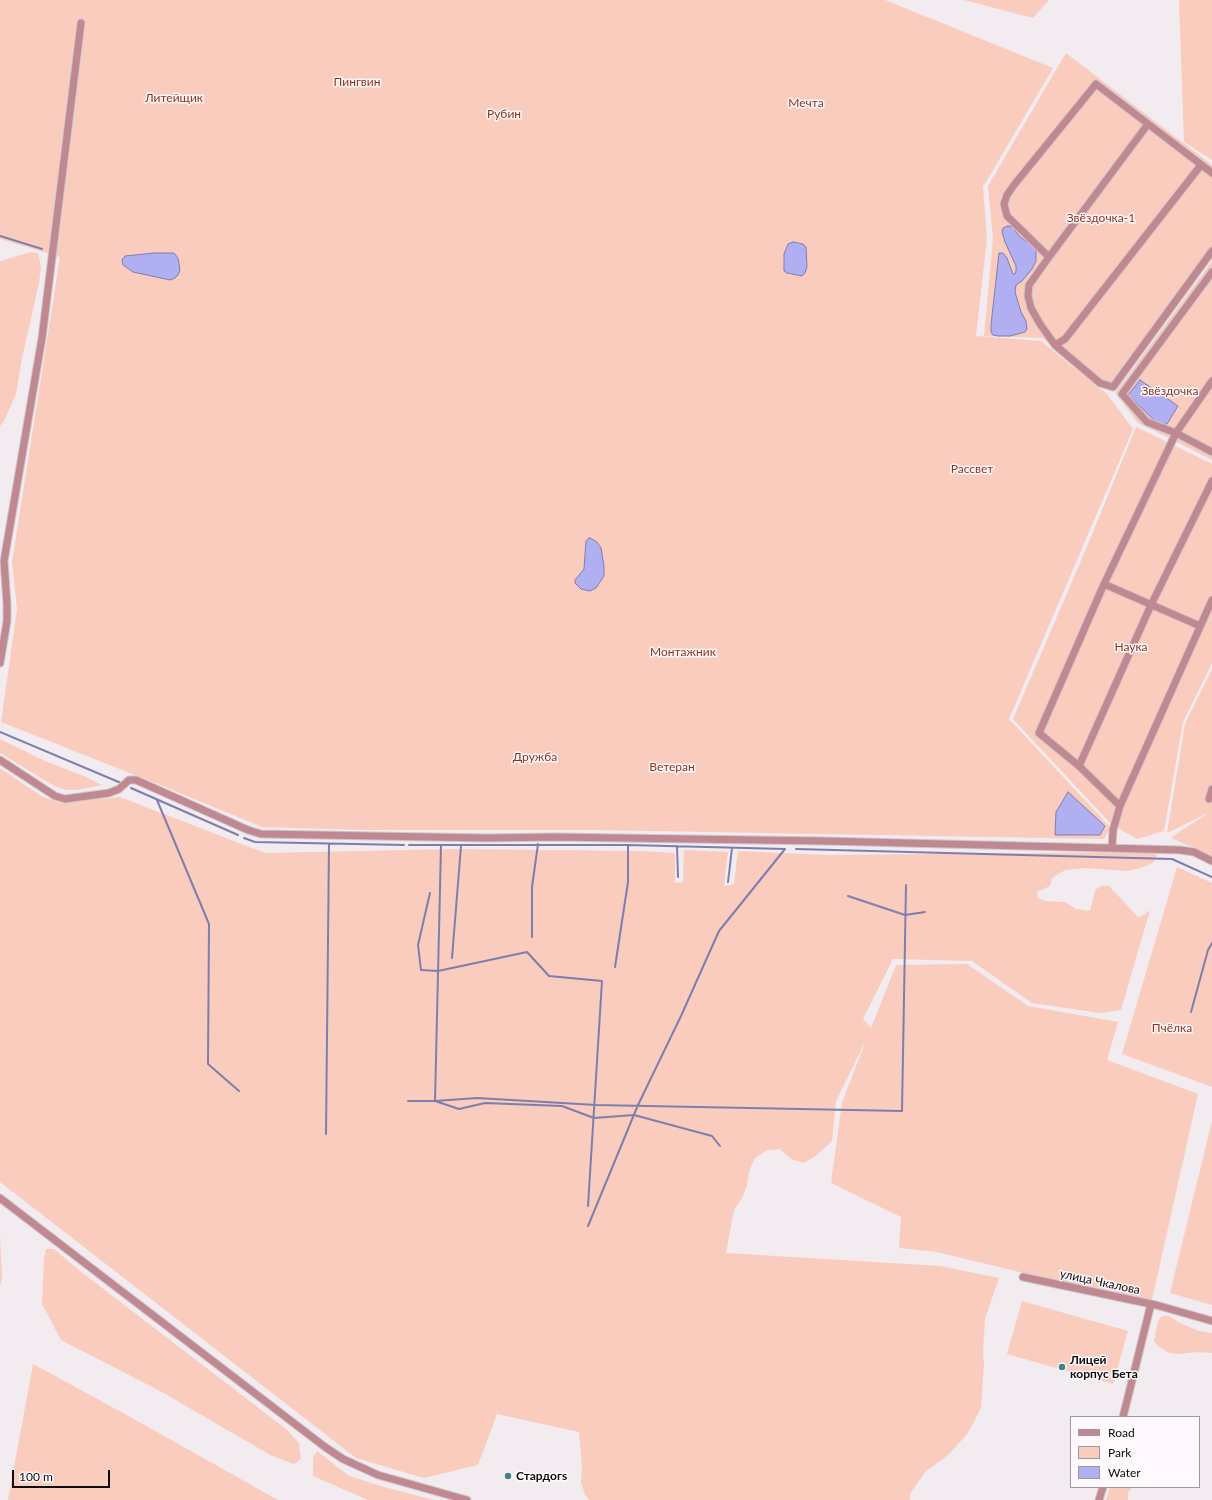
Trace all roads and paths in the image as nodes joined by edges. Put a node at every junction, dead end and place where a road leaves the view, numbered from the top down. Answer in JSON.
{"nodes":[{"id":1,"x":81,"y":22,"type":"dead end"},
{"id":2,"x":1148,"y":124,"type":"junction"},
{"id":3,"x":1202,"y":165,"type":"junction"},
{"id":4,"x":1212,"y":173,"type":"edge"},
{"id":5,"x":1212,"y":251,"type":"edge"},
{"id":6,"x":1049,"y":257,"type":"junction"},
{"id":7,"x":1212,"y":272,"type":"edge"},
{"id":8,"x":1055,"y":345,"type":"junction"},
{"id":9,"x":1212,"y":381,"type":"edge"},
{"id":10,"x":1176,"y":433,"type":"junction"},
{"id":11,"x":1212,"y":452,"type":"edge"},
{"id":12,"x":1212,"y":481,"type":"edge"},
{"id":13,"x":1104,"y":584,"type":"junction"},
{"id":14,"x":1212,"y":600,"type":"edge"},
{"id":15,"x":1151,"y":605,"type":"junction"},
{"id":16,"x":1200,"y":626,"type":"junction"},
{"id":17,"x":0,"y":663,"type":"edge"},
{"id":18,"x":0,"y":760,"type":"edge"},
{"id":19,"x":1079,"y":766,"type":"junction"},
{"id":20,"x":1212,"y":789,"type":"edge"},
{"id":21,"x":1209,"y":799,"type":"dead end"},
{"id":22,"x":1120,"y":806,"type":"junction"},
{"id":23,"x":1112,"y":848,"type":"junction"},
{"id":24,"x":1212,"y":861,"type":"edge"},
{"id":25,"x":0,"y":1198,"type":"edge"},
{"id":26,"x":1023,"y":1278,"type":"dead end"},
{"id":27,"x":1152,"y":1304,"type":"junction"},
{"id":28,"x":1212,"y":1321,"type":"edge"},
{"id":29,"x":1123,"y":1416,"type":"edge"},
{"id":30,"x":1103,"y":1488,"type":"edge"},
{"id":31,"x":468,"y":1500,"type":"edge"},
{"id":32,"x":1099,"y":1500,"type":"edge"}],
"edges":[{"from":1,"to":17,"type":"street"},
{"from":2,"to":3,"type":"street"},
{"from":2,"to":6,"type":"street"},
{"from":2,"to":6,"type":"street"},
{"from":3,"to":4,"type":"street"},
{"from":3,"to":8,"type":"street"},
{"from":5,"to":8,"type":"street"},
{"from":6,"to":8,"type":"street"},
{"from":7,"to":10,"type":"street"},
{"from":9,"to":10,"type":"street"},
{"from":10,"to":11,"type":"street"},
{"from":10,"to":13,"type":"street"},
{"from":12,"to":15,"type":"street"},
{"from":13,"to":15,"type":"street"},
{"from":13,"to":19,"type":"street"},
{"from":14,"to":16,"type":"street"},
{"from":15,"to":16,"type":"street"},
{"from":15,"to":19,"type":"street"},
{"from":16,"to":22,"type":"street"},
{"from":18,"to":23,"type":"street"},
{"from":19,"to":22,"type":"street"},
{"from":20,"to":21,"type":"street"},
{"from":22,"to":23,"type":"street"},
{"from":23,"to":24,"type":"street"},
{"from":25,"to":31,"type":"street"},
{"from":26,"to":27,"type":"street","name":"улица Чкалова"},
{"from":27,"to":28,"type":"street"},
{"from":27,"to":29,"type":"street","name":"улица Чкалова"},
{"from":30,"to":32,"type":"street"}]}
